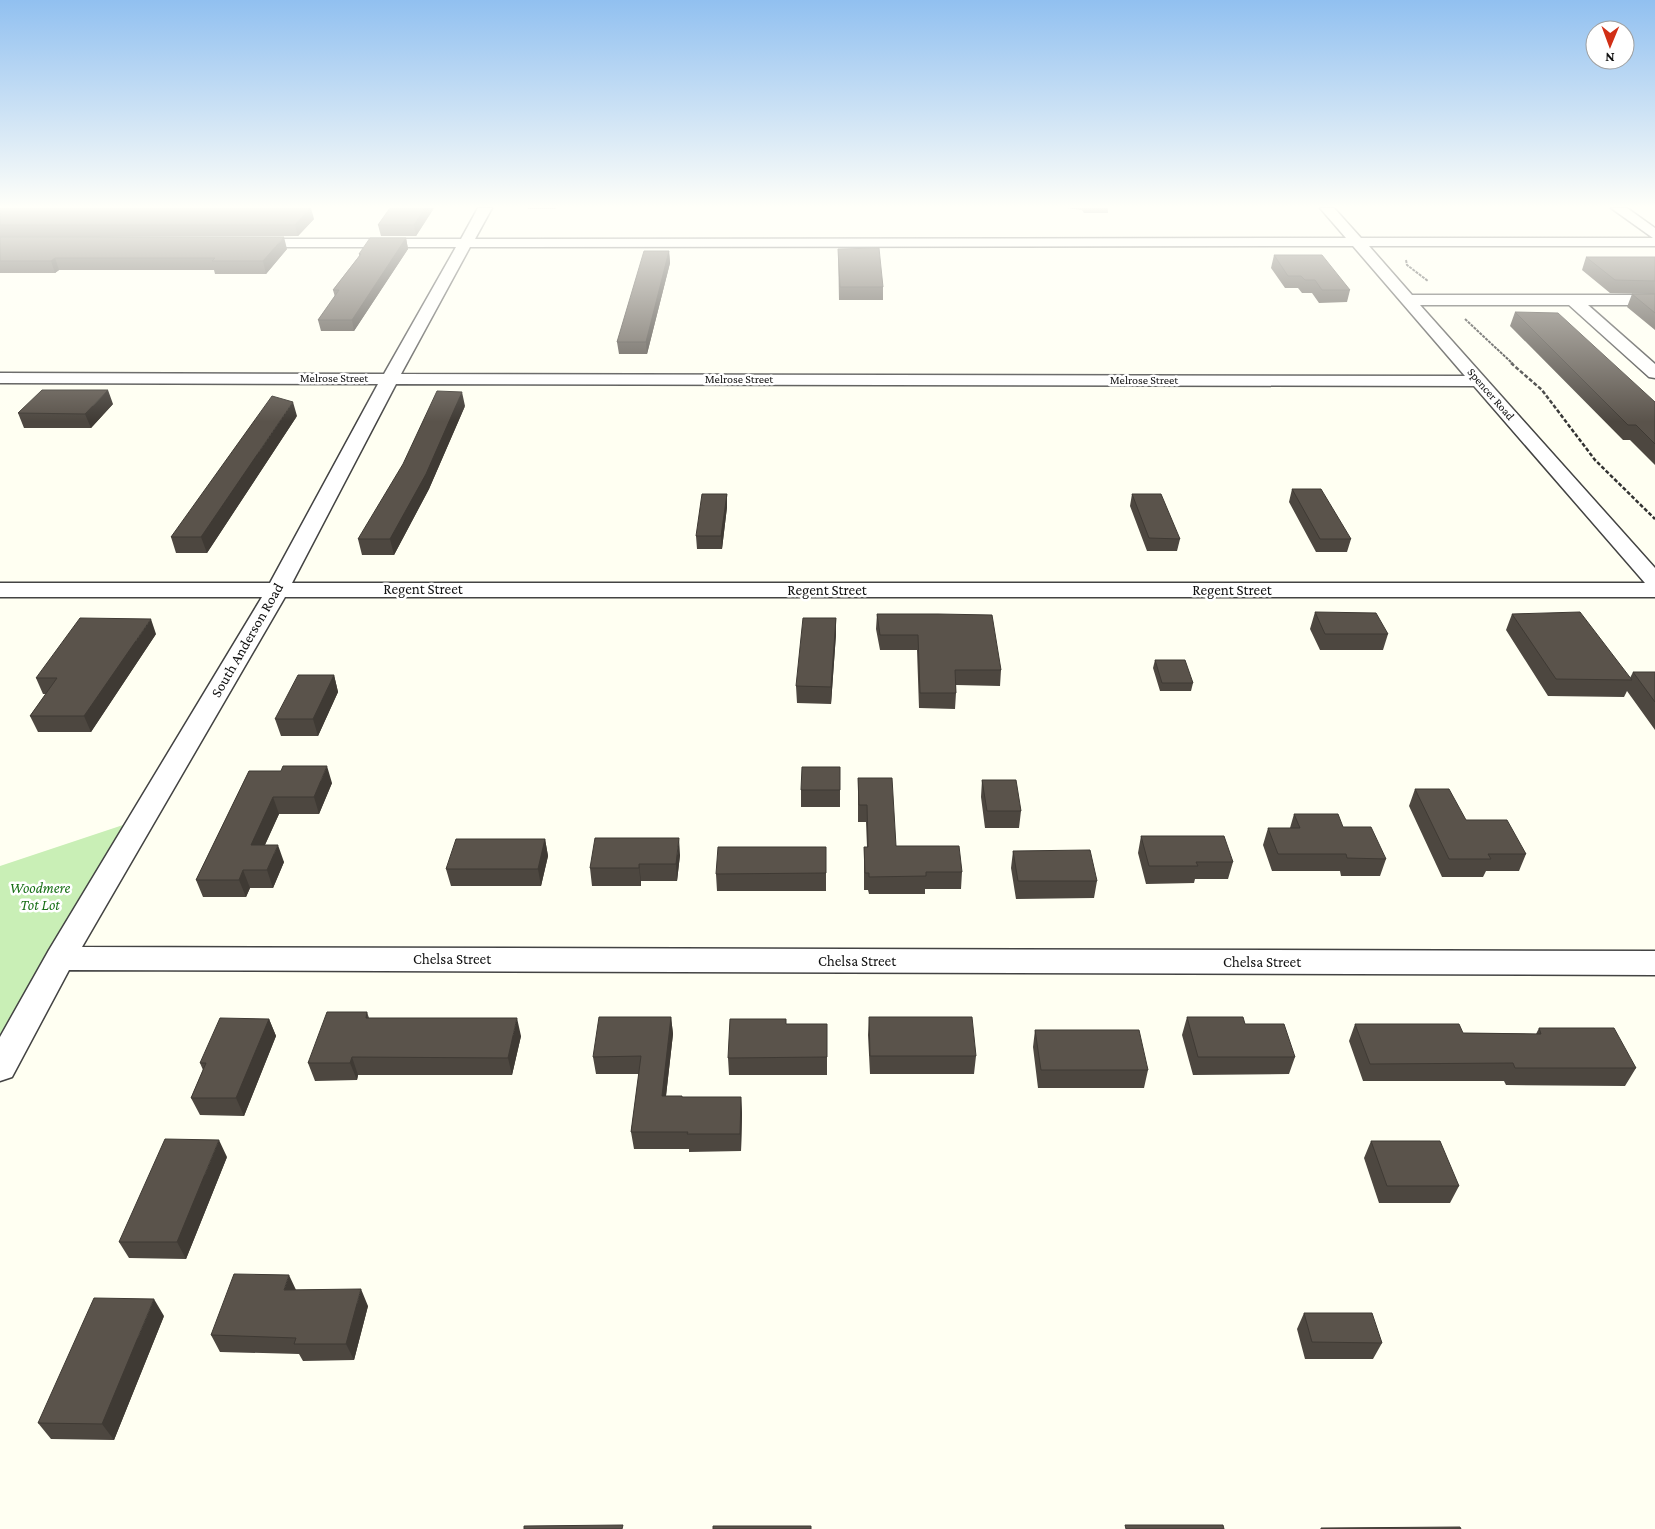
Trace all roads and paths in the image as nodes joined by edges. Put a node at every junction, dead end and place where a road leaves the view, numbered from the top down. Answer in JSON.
{"nodes":[{"id":1,"x":444,"y":279,"type":"edge"},
{"id":2,"x":1390,"y":279,"type":"edge"},
{"id":3,"x":1427,"y":279,"type":"edge"},
{"id":4,"x":1408,"y":300,"type":"junction"},
{"id":5,"x":1450,"y":300,"type":"junction"},
{"id":6,"x":1573,"y":300,"type":"junction"},
{"id":7,"x":1655,"y":300,"type":"edge"},
{"id":8,"x":1655,"y":374,"type":"edge"},
{"id":9,"x":0,"y":378,"type":"edge"},
{"id":10,"x":390,"y":378,"type":"junction"},
{"id":11,"x":1479,"y":381,"type":"junction"},
{"id":12,"x":1655,"y":519,"type":"edge"},
{"id":13,"x":1655,"y":581,"type":"edge"},
{"id":14,"x":278,"y":589,"type":"junction"},
{"id":15,"x":0,"y":590,"type":"edge"},
{"id":16,"x":1655,"y":590,"type":"edge"},
{"id":17,"x":60,"y":958,"type":"junction"},
{"id":18,"x":1655,"y":963,"type":"edge"},
{"id":19,"x":0,"y":1067,"type":"edge"}],
"edges":[{"from":1,"to":10,"type":"street","name":"South Anderson Road"},
{"from":2,"to":4,"type":"street","name":"Spencer Road"},
{"from":3,"to":5,"type":"path"},
{"from":4,"to":5,"type":"street"},
{"from":4,"to":11,"type":"street","name":"Spencer Road"},
{"from":5,"to":6,"type":"street"},
{"from":5,"to":12,"type":"path"},
{"from":6,"to":7,"type":"street"},
{"from":6,"to":8,"type":"street"},
{"from":9,"to":10,"type":"street","name":"Melrose Street"},
{"from":10,"to":11,"type":"street","name":"Melrose Street"},
{"from":10,"to":14,"type":"street","name":"South Anderson Road"},
{"from":11,"to":13,"type":"street","name":"Spencer Road"},
{"from":14,"to":15,"type":"street","name":"Regent Street"},
{"from":14,"to":16,"type":"street","name":"Regent Street"},
{"from":14,"to":17,"type":"street","name":"South Anderson Road"},
{"from":17,"to":18,"type":"street","name":"Chelsa Street"},
{"from":17,"to":19,"type":"street","name":"South Anderson Road"}]}
